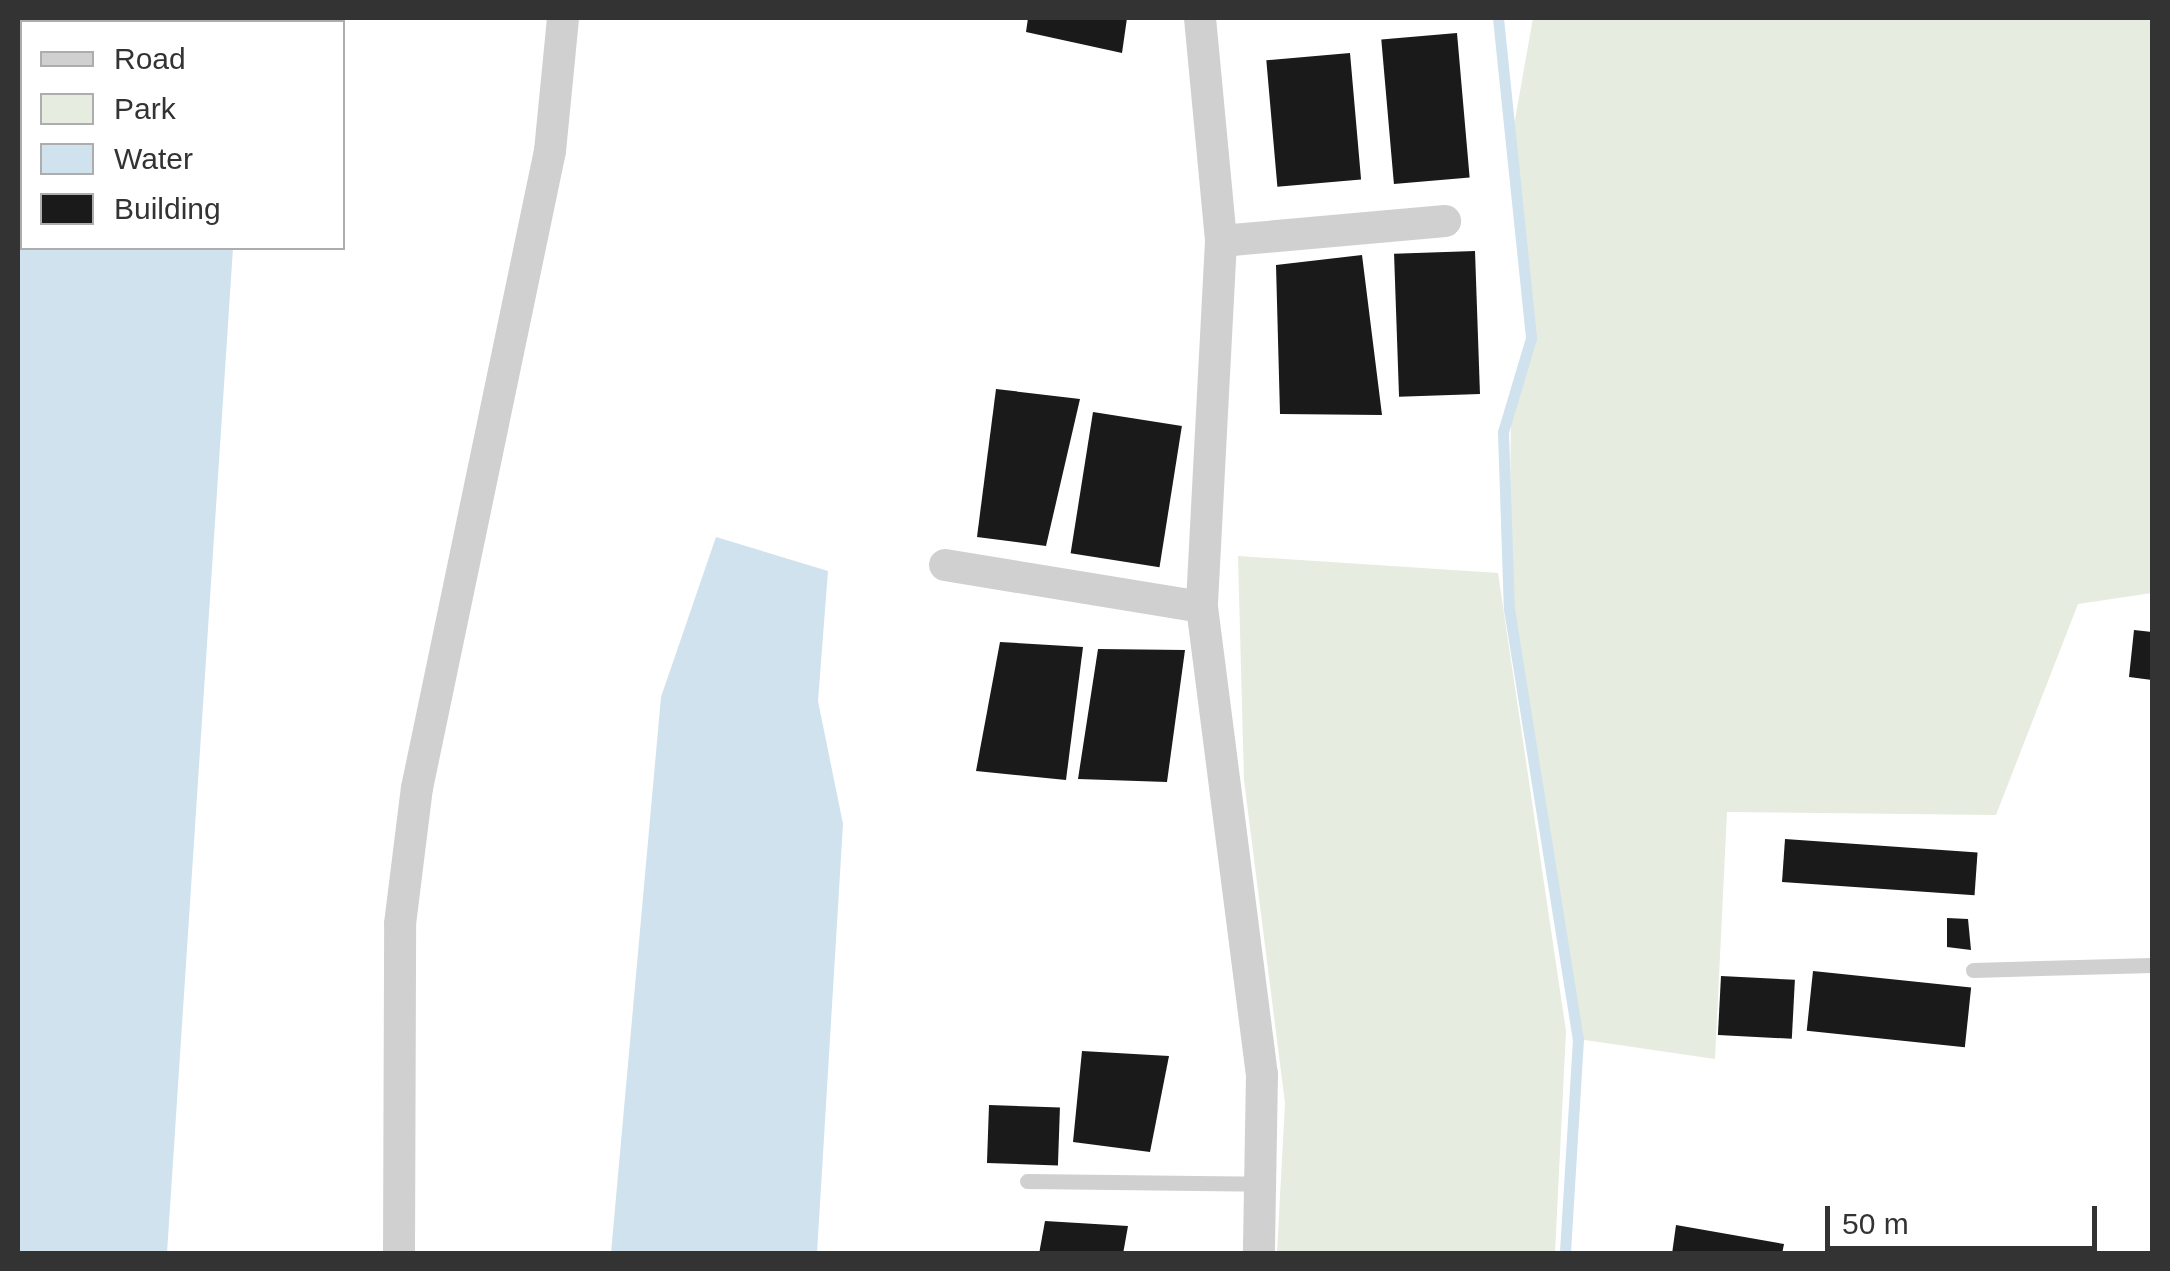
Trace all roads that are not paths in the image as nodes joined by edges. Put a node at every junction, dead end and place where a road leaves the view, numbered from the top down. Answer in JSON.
{"nodes":[{"id":1,"x":563,"y":18,"type":"edge"},
{"id":2,"x":1200,"y":18,"type":"edge"},
{"id":3,"x":1445,"y":221,"type":"dead end"},
{"id":4,"x":1222,"y":241,"type":"junction"},
{"id":5,"x":945,"y":565,"type":"dead end"},
{"id":6,"x":1202,"y":607,"type":"junction"},
{"id":7,"x":2152,"y":966,"type":"edge"},
{"id":8,"x":1972,"y":970,"type":"dead end"},
{"id":9,"x":1027,"y":1180,"type":"dead end"},
{"id":10,"x":1265,"y":1184,"type":"junction"},
{"id":11,"x":398,"y":1254,"type":"edge"},
{"id":12,"x":1259,"y":1254,"type":"edge"}],
"edges":[{"from":1,"to":11,"type":"street"},
{"from":2,"to":4,"type":"street"},
{"from":3,"to":4,"type":"street"},
{"from":4,"to":6,"type":"street"},
{"from":5,"to":6,"type":"street"},
{"from":6,"to":10,"type":"street"},
{"from":7,"to":8,"type":"lane"},
{"from":9,"to":10,"type":"lane"},
{"from":10,"to":12,"type":"street"}]}
